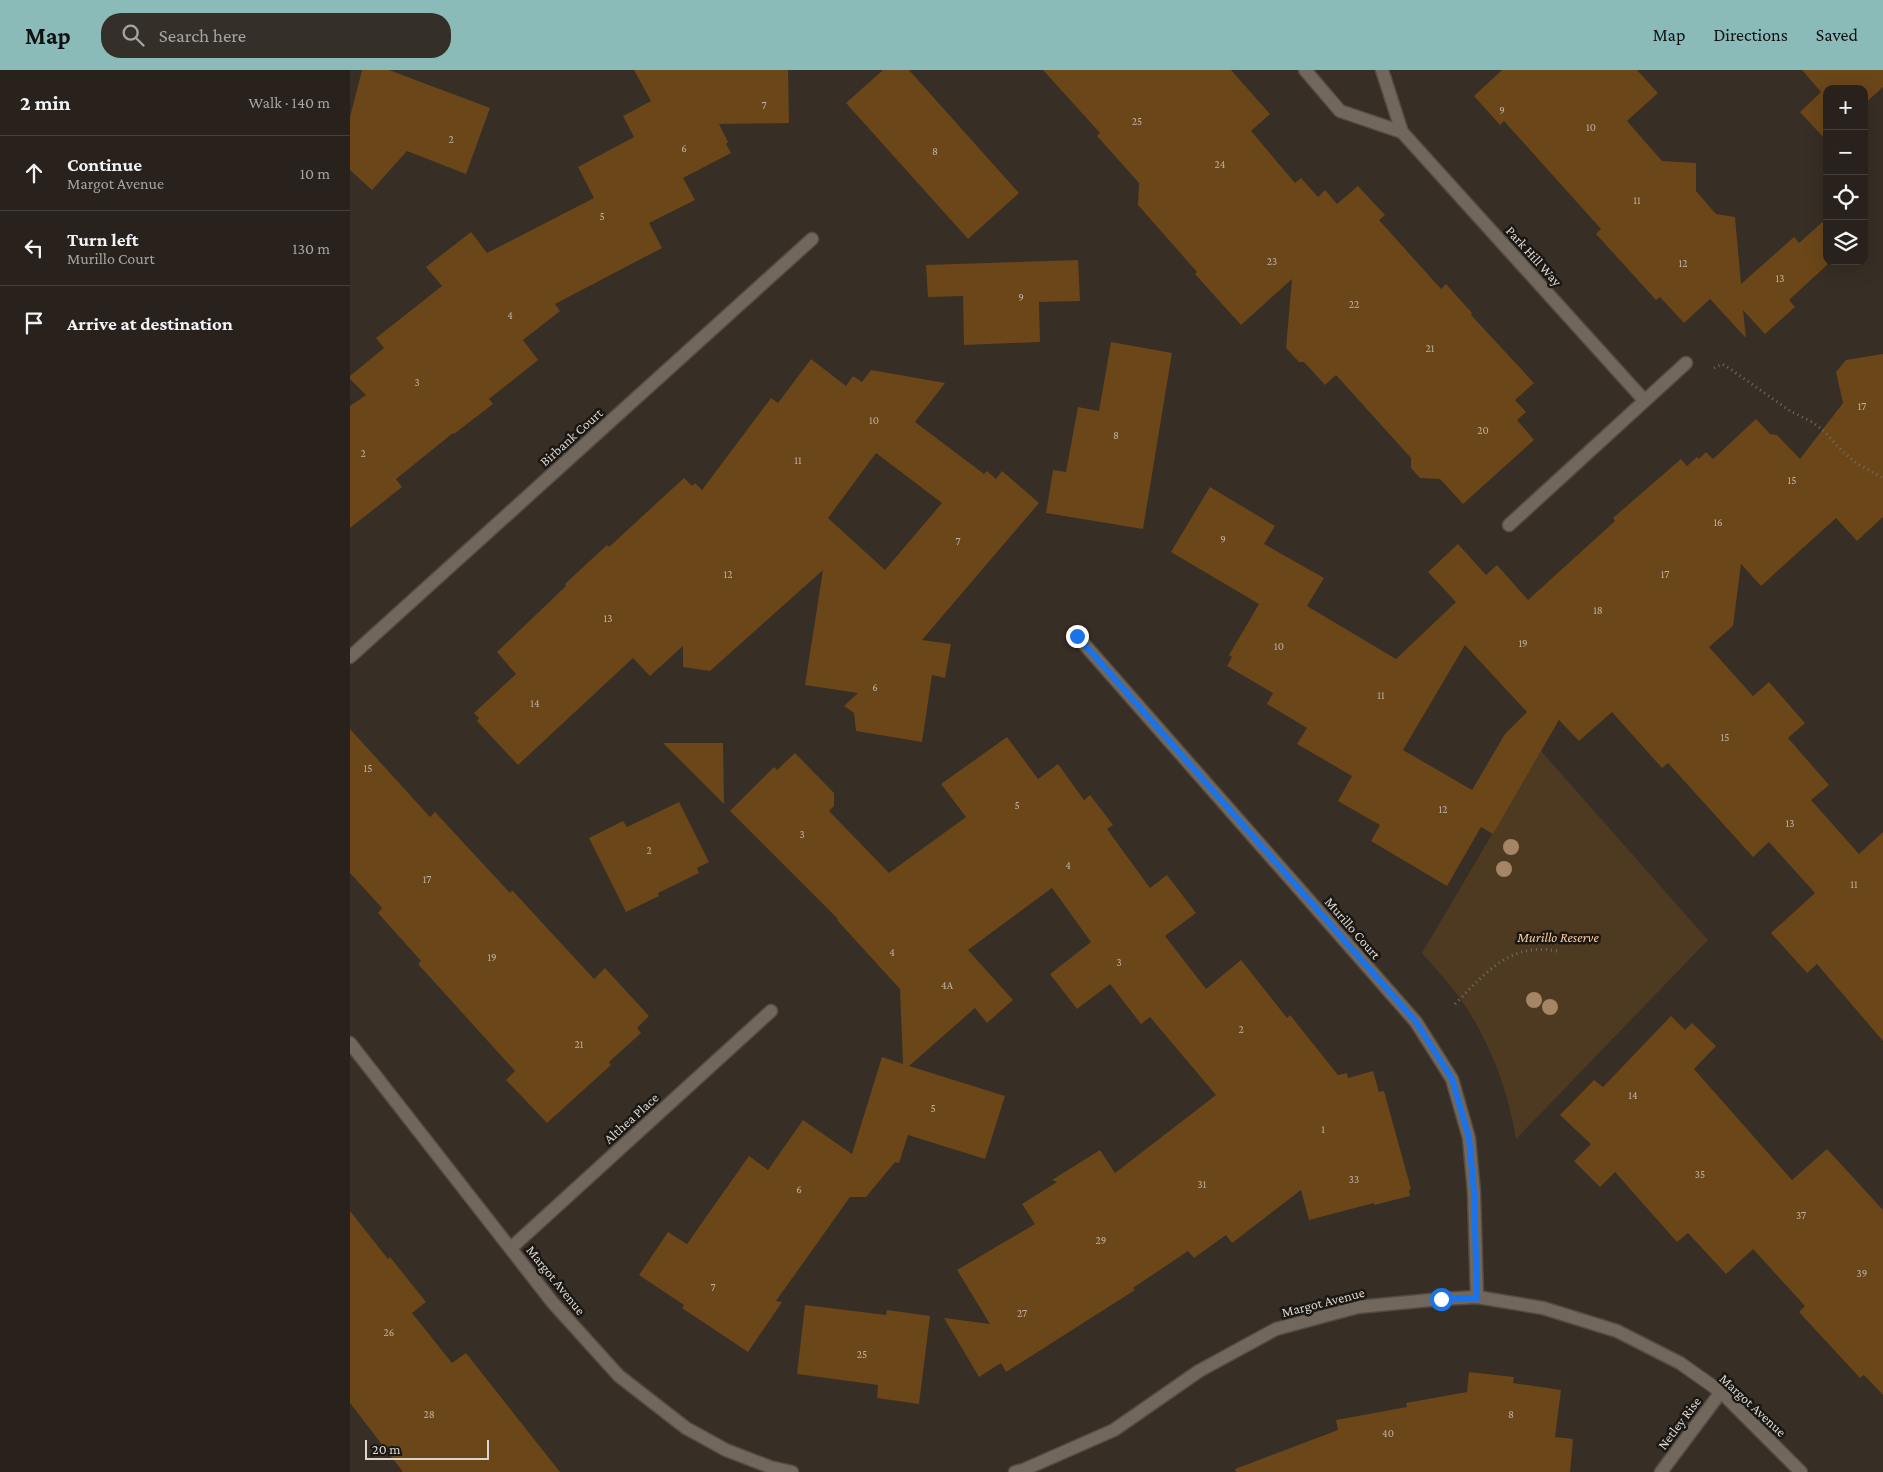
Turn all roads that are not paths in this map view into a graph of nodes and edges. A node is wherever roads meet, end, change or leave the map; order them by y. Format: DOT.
graph roads {
  1 [pos="1305,70"];
  2 [pos="1382,70"];
  3 [pos="1402,132"];
  4 [pos="812,239"];
  5 [pos="1686,363"];
  6 [pos="1644,400"];
  7 [pos="1509,525"];
  8 [pos="1077,636"];
  9 [pos="350,656"];
  10 [pos="771,1010"];
  11 [pos="350,1043"];
  12 [pos="511,1248"];
  13 [pos="1477,1298"];
  14 [pos="1721,1392"];
  15 [pos="792,1472"];
  16 [pos="1015,1472"];
  17 [pos="1661,1472"];
  18 [pos="1801,1472"];
  1 -- 3 [label="street, Park Hill Way"];
  2 -- 3 [label="street, Park Hill Way"];
  3 -- 6 [label="street, Park Hill Way"];
  4 -- 9 [label="street, Birbank Court"];
  5 -- 6 [label="street"];
  6 -- 7 [label="street"];
  8 -- 13 [label="street, Murillo Court"];
  10 -- 12 [label="street, Althea Place"];
  11 -- 12 [label="street, Margot Avenue"];
  12 -- 15 [label="street, Margot Avenue"];
  13 -- 14 [label="street, Margot Avenue"];
  13 -- 16 [label="street, Margot Avenue"];
  14 -- 17 [label="street, Netley Rise"];
  14 -- 18 [label="street, Margot Avenue"];
}
